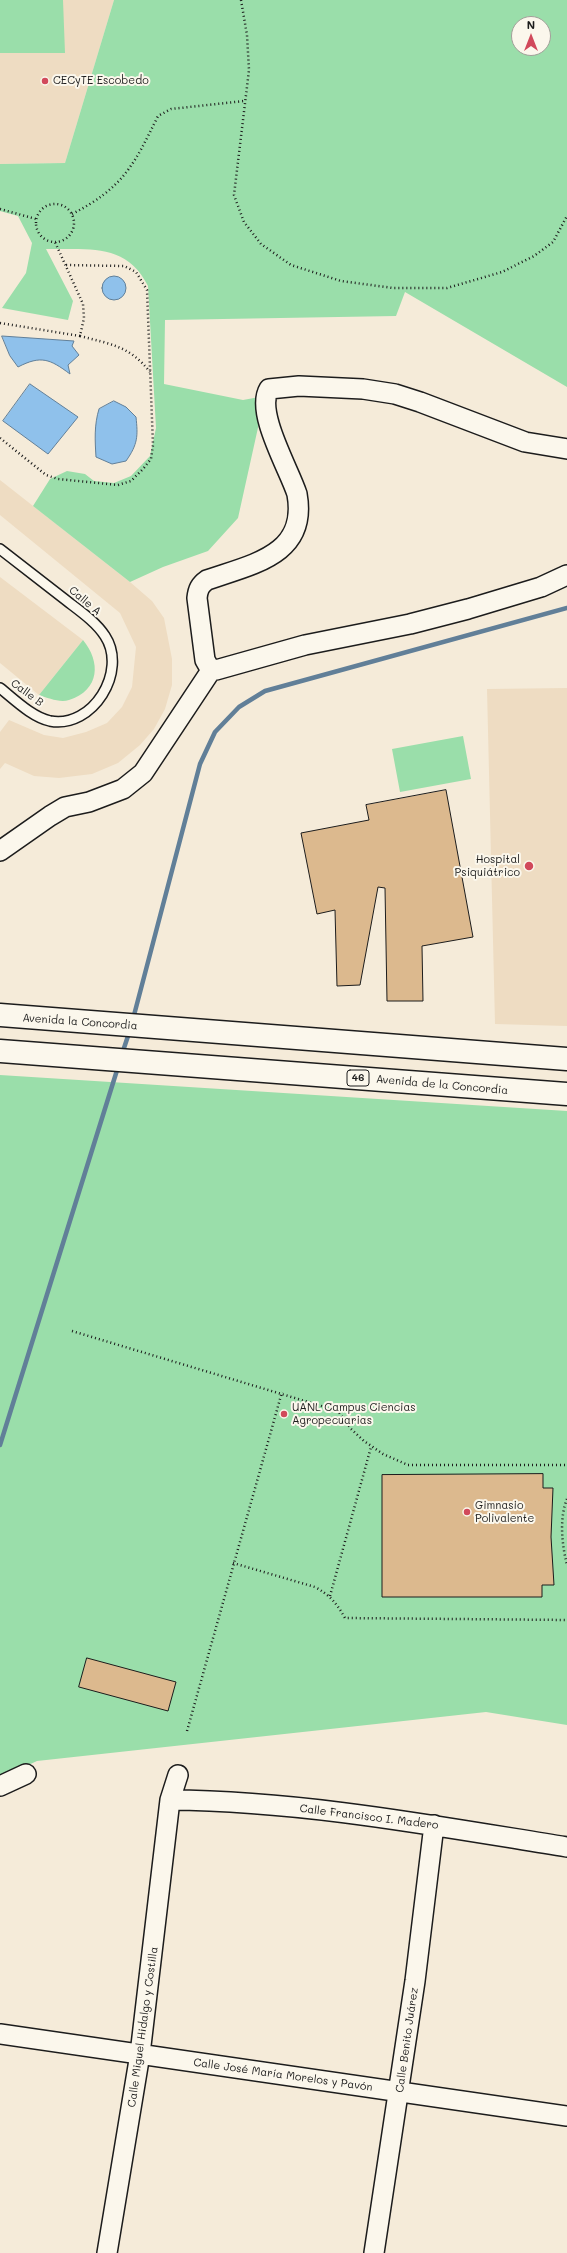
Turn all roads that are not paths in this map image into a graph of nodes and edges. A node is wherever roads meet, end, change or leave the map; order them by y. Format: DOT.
graph roads {
  1 [pos="567,449"];
  2 [pos="0,549"];
  3 [pos="567,575"];
  4 [pos="212,669"];
  5 [pos="2,693"];
  6 [pos="103,694"];
  7 [pos="0,851"];
  8 [pos="0,1015"];
  9 [pos="0,1051"];
  10 [pos="567,1059"];
  11 [pos="567,1094"];
  12 [pos="26,1774"];
  13 [pos="178,1775"];
  14 [pos="0,1786"];
  15 [pos="170,1800"];
  16 [pos="434,1825"];
  17 [pos="567,1847"];
  18 [pos="0,2034"];
  19 [pos="140,2054"];
  20 [pos="399,2092"];
  21 [pos="567,2116"];
  22 [pos="107,2253"];
  23 [pos="374,2253"];
  1 -- 4 [label="street"];
  2 -- 6 [label="lane, Calle A"];
  3 -- 4 [label="street"];
  4 -- 7 [label="street"];
  5 -- 6 [label="lane, Calle B"];
  8 -- 10 [label="main road, Avenida la Concordia"];
  9 -- 11 [label="main road, Avenida de la Concordia / 46"];
  12 -- 14 [label="street"];
  13 -- 15 [label="street, Calle Miguel Hidalgo y Costilla"];
  15 -- 16 [label="street, Calle Francisco I. Madero"];
  15 -- 19 [label="street, Calle Miguel Hidalgo y Costilla"];
  16 -- 17 [label="street, Calle Francisco I. Madero"];
  16 -- 20 [label="street, Calle Benito Juárez"];
  18 -- 19 [label="street, Calle José María Morelos y Pavón"];
  19 -- 20 [label="street, Calle José María Morelos y Pavón"];
  19 -- 22 [label="street, Calle Miguel Hidalgo y Costilla"];
  20 -- 21 [label="street, Calle José María Morelos y Pavón"];
  20 -- 23 [label="street, Calle Benito Juárez"];
}
